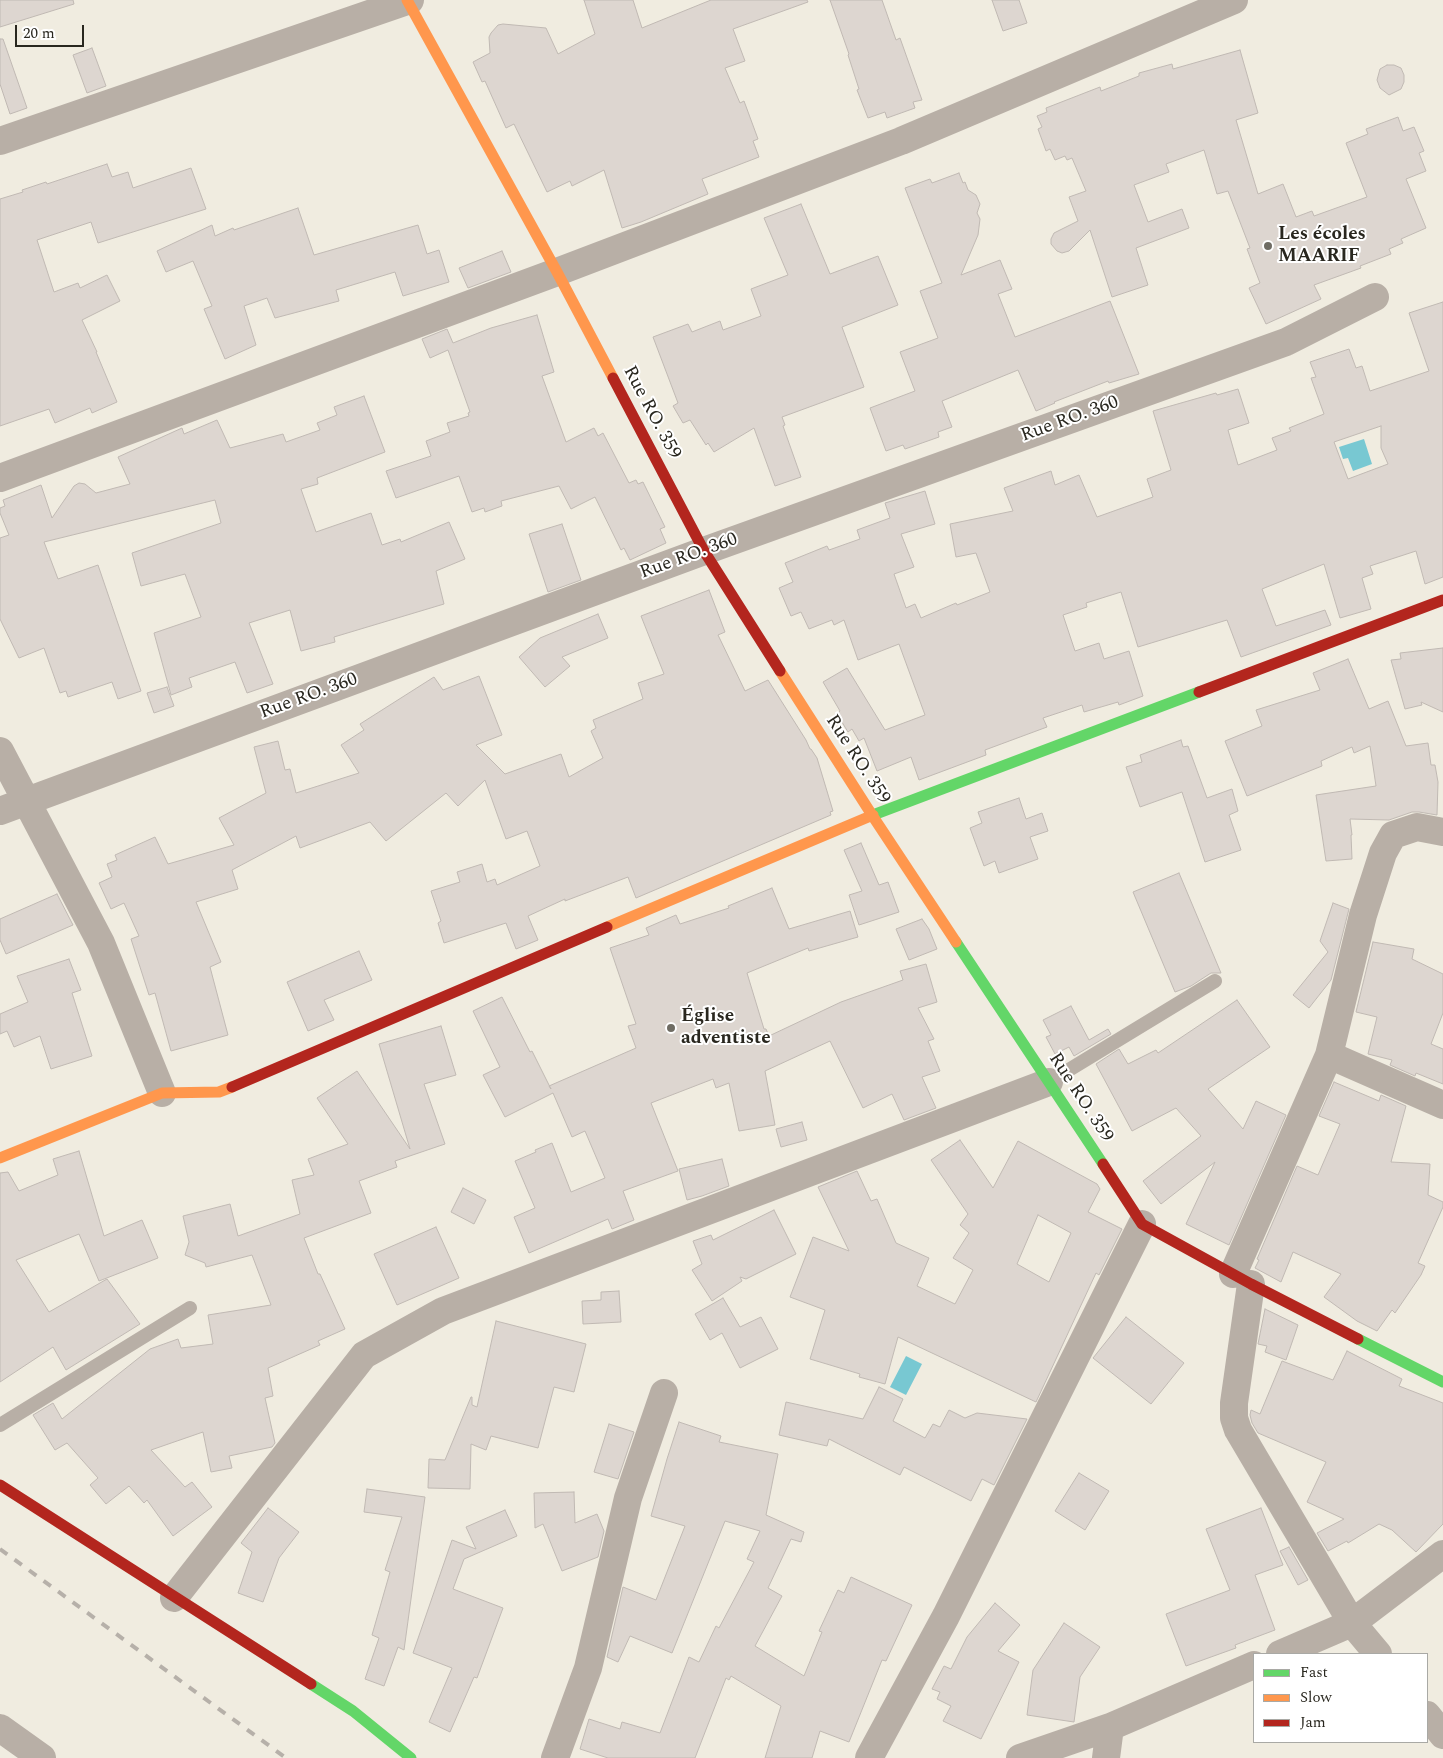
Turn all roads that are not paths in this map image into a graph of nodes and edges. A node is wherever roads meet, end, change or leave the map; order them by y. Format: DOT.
graph roads {
  1 [pos="408,0"];
  2 [pos="1234,0"];
  3 [pos="0,141"];
  4 [pos="557,272"];
  5 [pos="1375,297"];
  6 [pos="0,478"];
  7 [pos="704,551"];
  8 [pos="1443,600"];
  9 [pos="0,751"];
  10 [pos="27,802"];
  11 [pos="0,811"];
  12 [pos="872,816"];
  13 [pos="1443,832"];
  14 [pos="1215,981"];
  15 [pos="1329,1054"];
  16 [pos="1049,1082"];
  17 [pos="162,1093"];
  18 [pos="1443,1105"];
  19 [pos="0,1158"];
  20 [pos="1142,1224"];
  21 [pos="1242,1279"];
  22 [pos="190,1308"];
  23 [pos="1443,1382"];
  24 [pos="664,1393"];
  25 [pos="0,1426"];
  26 [pos="0,1485"];
  27 [pos="1443,1554"];
  28 [pos="174,1598"];
  29 [pos="1352,1623"];
  30 [pos="1282,1653"];
  31 [pos="1377,1653"];
  32 [pos="1253,1665"];
  33 [pos="1428,1716"];
  34 [pos="1110,1727"];
  35 [pos="0,1728"];
  36 [pos="1443,1735"];
  37 [pos="42,1758"];
  38 [pos="411,1758"];
  39 [pos="555,1758"];
  40 [pos="869,1758"];
  41 [pos="1020,1758"];
  42 [pos="1106,1758"];
  1 -- 3 [label="street"];
  1 -- 4 [label="street, Rue RO. 359"];
  2 -- 4 [label="street"];
  4 -- 6 [label="street"];
  4 -- 7 [label="street, Rue RO. 359"];
  5 -- 7 [label="street, Rue RO. 360"];
  7 -- 10 [label="street, Rue RO. 360"];
  7 -- 12 [label="street, Rue RO. 359"];
  8 -- 12 [label="street"];
  9 -- 10 [label="street"];
  10 -- 11 [label="street, Rue RO. 360"];
  10 -- 17 [label="street"];
  12 -- 16 [label="street, Rue RO. 359"];
  12 -- 17 [label="street"];
  13 -- 15 [label="street"];
  14 -- 16 [label="lane"];
  15 -- 18 [label="street"];
  15 -- 21 [label="street"];
  16 -- 20 [label="street, Rue RO. 359"];
  16 -- 28 [label="street"];
  17 -- 19 [label="street"];
  20 -- 21 [label="street, Rue RO. 359"];
  20 -- 40 [label="street"];
  21 -- 23 [label="street, Rue RO. 359"];
  21 -- 29 [label="street"];
  22 -- 25 [label="lane"];
  24 -- 39 [label="street"];
  26 -- 28 [label="street"];
  27 -- 29 [label="street"];
  28 -- 38 [label="street"];
  29 -- 30 [label="street"];
  29 -- 31 [label="street"];
  32 -- 34 [label="street"];
  33 -- 36 [label="street"];
  34 -- 41 [label="street"];
  34 -- 42 [label="street"];
  35 -- 37 [label="street"];
}
